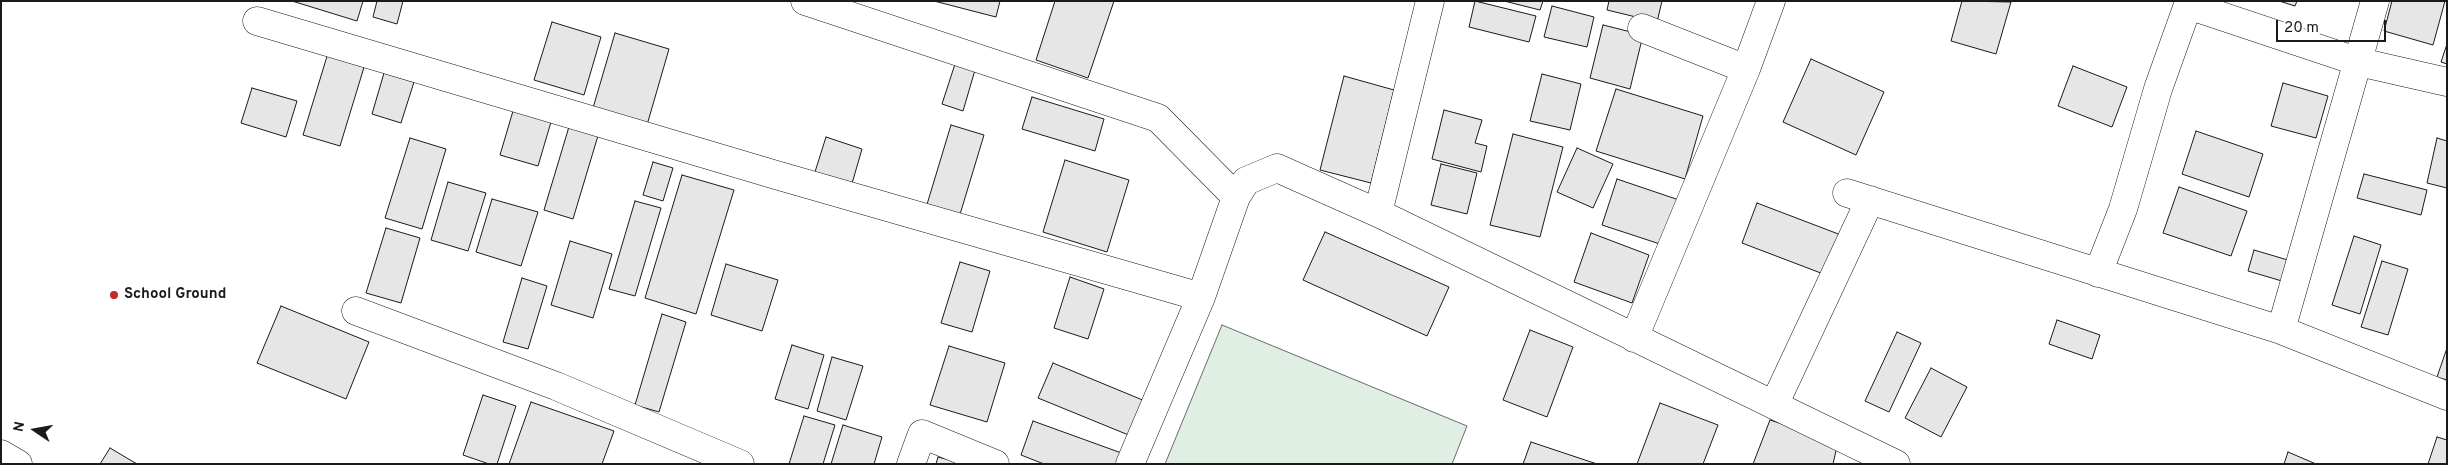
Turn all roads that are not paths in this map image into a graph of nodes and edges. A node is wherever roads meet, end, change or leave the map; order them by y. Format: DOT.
graph roads {
  1 [pos="805,1"];
  2 [pos="1430,1"];
  3 [pos="1771,1"];
  4 [pos="2375,1"];
  5 [pos="257,21"];
  6 [pos="1642,28"];
  7 [pos="2359,62"];
  8 [pos="1746,69"];
  9 [pos="2447,82"];
  10 [pos="1236,197"];
  11 [pos="1378,213"];
  12 [pos="2098,273"];
  13 [pos="1202,297"];
  14 [pos="356,311"];
  15 [pos="2281,330"];
  16 [pos="1634,338"];
  17 [pos="2447,396"];
  18 [pos="1774,406"];
  19 [pos="1,454"];
  20 [pos="1858,456"];
  21 [pos="18,464"];
  22 [pos="740,464"];
  23 [pos="911,464"];
  24 [pos="995,464"];
  25 [pos="1130,464"];
  26 [pos="1896,464"];
  1 -- 10 [label="street"];
  2 -- 11 [label="street"];
  3 -- 8 [label="street"];
  4 -- 7 [label="street"];
  5 -- 13 [label="street"];
  6 -- 8 [label="street"];
  7 -- 9 [label="street"];
  7 -- 12 [label="street"];
  7 -- 15 [label="street"];
  8 -- 16 [label="street"];
  10 -- 11 [label="street"];
  10 -- 13 [label="street"];
  11 -- 16 [label="street"];
  12 -- 15 [label="street"];
  12 -- 18 [label="street"];
  13 -- 25 [label="street"];
  14 -- 22 [label="street"];
  15 -- 17 [label="street"];
  16 -- 18 [label="street"];
  18 -- 20 [label="street"];
  19 -- 21 [label="street"];
  20 -- 26 [label="street"];
  23 -- 24 [label="street"];
}
